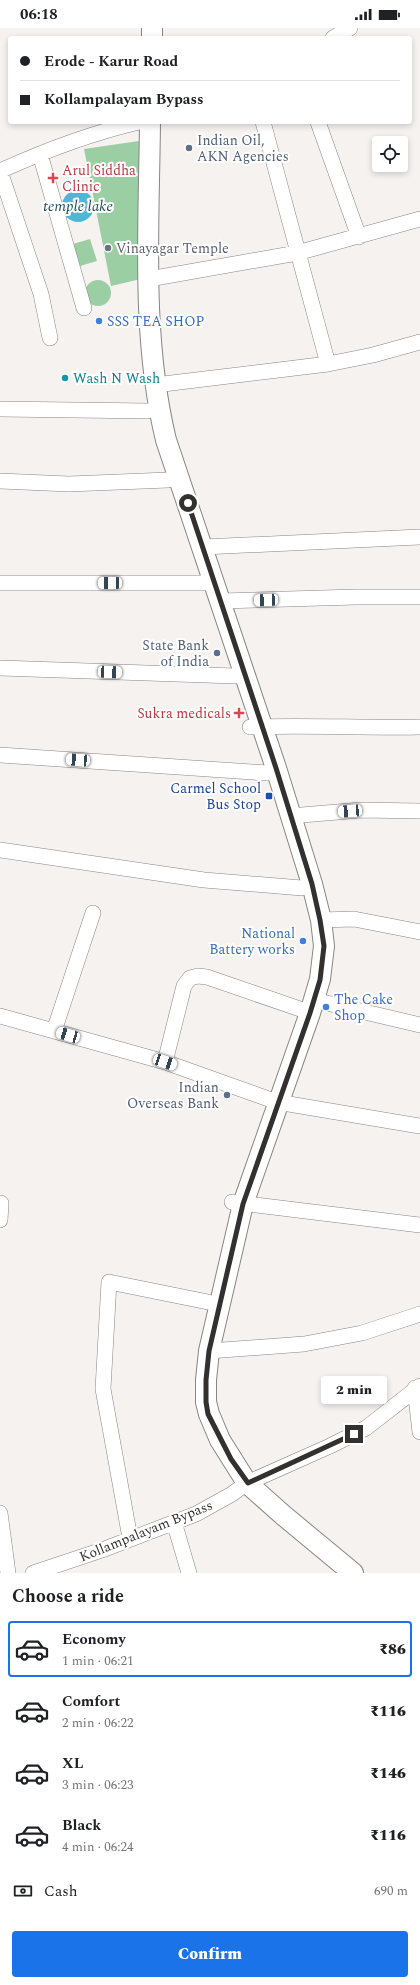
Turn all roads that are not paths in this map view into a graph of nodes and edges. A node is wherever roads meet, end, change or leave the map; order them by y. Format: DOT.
graph roads {
  1 [pos="350,28"];
  2 [pos="336,36"];
  3 [pos="131,124"];
  4 [pos="139,124"];
  5 [pos="150,124"];
  6 [pos="264,124"];
  7 [pos="319,124"];
  8 [pos="40,154"];
  9 [pos="0,171"];
  10 [pos="420,219"];
  11 [pos="359,237"];
  12 [pos="297,252"];
  13 [pos="149,279"];
  14 [pos="84,308"];
  15 [pos="50,338"];
  16 [pos="420,342"];
  17 [pos="328,364"];
  18 [pos="154,385"];
  19 [pos="0,409"];
  20 [pos="148,411"];
  21 [pos="168,480"];
  22 [pos="0,481"];
  23 [pos="420,537"];
  24 [pos="203,547"];
  25 [pos="0,583"];
  26 [pos="204,584"];
  27 [pos="420,597"];
  28 [pos="221,601"];
  29 [pos="0,668"];
  30 [pos="235,676"];
  31 [pos="256,727"];
  32 [pos="420,727"];
  33 [pos="0,755"];
  34 [pos="267,773"];
  35 [pos="420,811"];
  36 [pos="290,816"];
  37 [pos="0,850"];
  38 [pos="302,888"];
  39 [pos="93,913"];
  40 [pos="320,920"];
  41 [pos="420,932"];
  42 [pos="307,1004"];
  43 [pos="0,1016"];
  44 [pos="420,1024"];
  45 [pos="54,1031"];
  46 [pos="165,1062"];
  47 [pos="272,1100"];
  48 [pos="420,1126"];
  49 [pos="1,1203"];
  50 [pos="238,1203"];
  51 [pos="0,1220"];
  52 [pos="420,1225"];
  53 [pos="208,1302"];
  54 [pos="420,1314"];
  55 [pos="209,1351"];
  56 [pos="418,1387"];
  57 [pos="420,1432"];
  58 [pos="243,1486"];
  59 [pos="0,1512"];
  60 [pos="174,1522"];
  61 [pos="130,1538"];
  62 [pos="58,1569"];
  63 [pos="8,1573"];
  64 [pos="34,1573"];
  65 [pos="189,1573"];
  66 [pos="335,1573"];
  67 [pos="353,1573"];
  1 -- 2 [label="street"];
  3 -- 8 [label="street"];
  4 -- 20 [label="main road"];
  5 -- 13 [label="main road"];
  6 -- 12 [label="street"];
  7 -- 11 [label="street"];
  8 -- 9 [label="street"];
  8 -- 14 [label="street"];
  9 -- 15 [label="street"];
  10 -- 11 [label="street"];
  11 -- 12 [label="street"];
  12 -- 13 [label="street"];
  12 -- 17 [label="street"];
  13 -- 18 [label="main road"];
  16 -- 17 [label="street"];
  17 -- 18 [label="street"];
  18 -- 24 [label="main road"];
  19 -- 20 [label="street"];
  20 -- 21 [label="main road"];
  21 -- 22 [label="street"];
  21 -- 26 [label="main road"];
  23 -- 24 [label="street"];
  24 -- 28 [label="main road"];
  25 -- 26 [label="street"];
  26 -- 30 [label="main road"];
  27 -- 28 [label="street"];
  28 -- 31 [label="main road"];
  29 -- 30 [label="street"];
  30 -- 31 [label="main road"];
  31 -- 32 [label="street"];
  31 -- 34 [label="main road"];
  31 -- 36 [label="main road"];
  33 -- 34 [label="street"];
  34 -- 38 [label="main road"];
  35 -- 36 [label="street"];
  36 -- 40 [label="main road"];
  37 -- 38 [label="street"];
  38 -- 42 [label="main road"];
  39 -- 45 [label="street"];
  40 -- 41 [label="street"];
  40 -- 42 [label="main road"];
  42 -- 44 [label="street"];
  42 -- 46 [label="street"];
  42 -- 47 [label="main road"];
  43 -- 45 [label="street"];
  45 -- 46 [label="street"];
  46 -- 47 [label="street"];
  47 -- 48 [label="street"];
  47 -- 50 [label="main road"];
  49 -- 51 [label="street"];
  50 -- 52 [label="street"];
  50 -- 53 [label="main road"];
  50 -- 55 [label="main road"];
  53 -- 58 [label="main road"];
  53 -- 61 [label="street"];
  54 -- 55 [label="street"];
  55 -- 58 [label="main road"];
  56 -- 57 [label="street"];
  56 -- 58 [label="street, Kollampalayam Bypass"];
  58 -- 60 [label="street, Kollampalayam Bypass"];
  58 -- 66 [label="main road"];
  58 -- 67 [label="main road"];
  59 -- 63 [label="street"];
  60 -- 61 [label="street, Kollampalayam Bypass"];
  60 -- 65 [label="street"];
  61 -- 62 [label="street, Kollampalayam Bypass"];
  62 -- 64 [label="street, Kollampalayam Bypass"];
}
